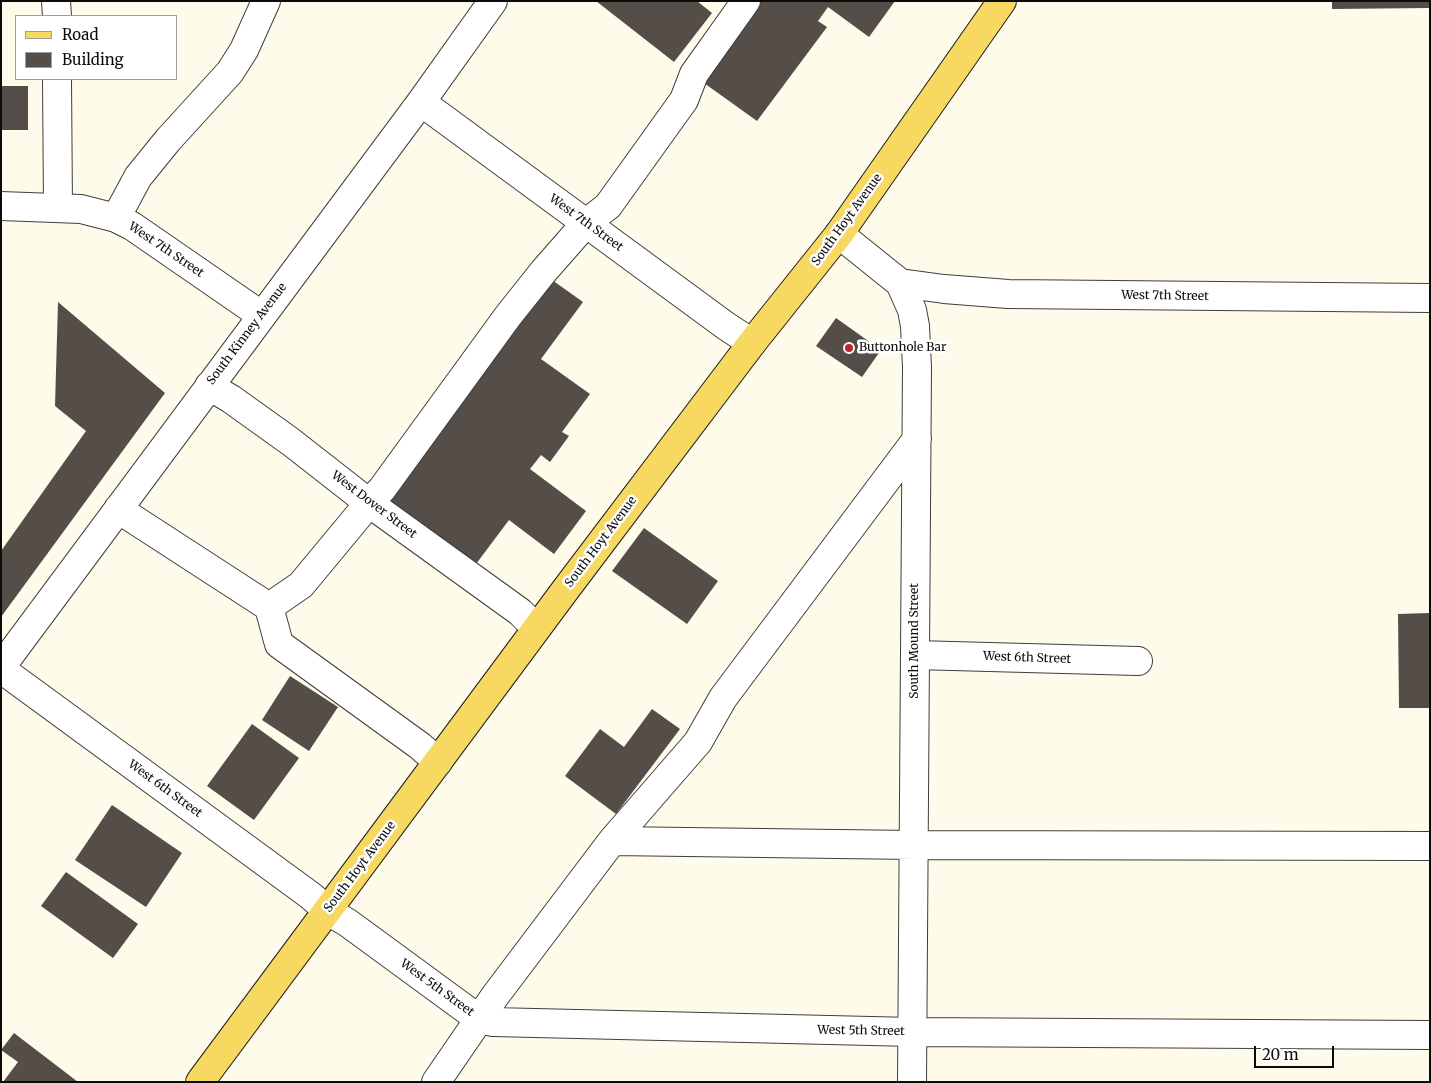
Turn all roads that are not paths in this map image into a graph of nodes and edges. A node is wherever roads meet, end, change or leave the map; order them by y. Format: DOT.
graph roads {
  1 [pos="56,1"];
  2 [pos="266,1"];
  3 [pos="492,1"];
  4 [pos="746,1"];
  5 [pos="1002,1"];
  6 [pos="56,15"];
  7 [pos="57,80"];
  8 [pos="421,102"];
  9 [pos="1,206"];
  10 [pos="58,208"];
  11 [pos="116,218"];
  12 [pos="586,223"];
  13 [pos="839,234"];
  14 [pos="900,282"];
  15 [pos="1430,298"];
  16 [pos="261,315"];
  17 [pos="752,343"];
  18 [pos="209,386"];
  19 [pos="917,439"];
  20 [pos="369,502"];
  21 [pos="118,509"];
  22 [pos="269,607"];
  23 [pos="536,628"];
  24 [pos="916,655"];
  25 [pos="1138,661"];
  26 [pos="1,668"];
  27 [pos="438,762"];
  28 [pos="612,840"];
  29 [pos="913,844"];
  30 [pos="1430,846"];
  31 [pos="328,911"];
  32 [pos="479,1019"];
  33 [pos="913,1032"];
  34 [pos="1430,1035"];
  35 [pos="200,1082"];
  36 [pos="436,1082"];
  37 [pos="912,1082"];
  1 -- 6 [label="street"];
  2 -- 11 [label="street"];
  3 -- 8 [label="street, South Kinney Avenue"];
  4 -- 12 [label="street"];
  5 -- 13 [label="main road, South Hoyt Avenue"];
  7 -- 10 [label="street"];
  8 -- 12 [label="street, West 7th Street"];
  8 -- 16 [label="street, South Kinney Avenue"];
  9 -- 10 [label="street, West 7th Street"];
  10 -- 11 [label="street, West 7th Street"];
  11 -- 16 [label="street, West 7th Street"];
  12 -- 17 [label="street, West 7th Street"];
  12 -- 20 [label="street"];
  13 -- 14 [label="street, South Mound Street"];
  13 -- 17 [label="main road, South Hoyt Avenue"];
  14 -- 15 [label="street, West 7th Street"];
  14 -- 19 [label="street, South Mound Street"];
  16 -- 18 [label="street, South Kinney Avenue"];
  17 -- 23 [label="main road, South Hoyt Avenue"];
  18 -- 20 [label="street, West Dover Street"];
  18 -- 21 [label="street, South Kinney Avenue"];
  19 -- 24 [label="street, South Mound Street"];
  19 -- 28 [label="street"];
  20 -- 22 [label="street"];
  20 -- 23 [label="street, West Dover Street"];
  21 -- 22 [label="street"];
  21 -- 26 [label="street, South Kinney Avenue"];
  22 -- 27 [label="street"];
  23 -- 27 [label="main road, South Hoyt Avenue"];
  24 -- 25 [label="street, West 6th Street"];
  24 -- 29 [label="street, South Mound Street"];
  26 -- 31 [label="street, West 6th Street"];
  27 -- 31 [label="main road, South Hoyt Avenue"];
  28 -- 29 [label="street"];
  28 -- 32 [label="street"];
  29 -- 30 [label="street"];
  29 -- 33 [label="street, South Mound Street"];
  31 -- 32 [label="street, West 5th Street"];
  31 -- 35 [label="main road, South Hoyt Avenue"];
  32 -- 33 [label="street, West 5th Street"];
  32 -- 36 [label="street"];
  33 -- 34 [label="street, West 5th Street"];
  33 -- 37 [label="street, South Mound Street"];
}
